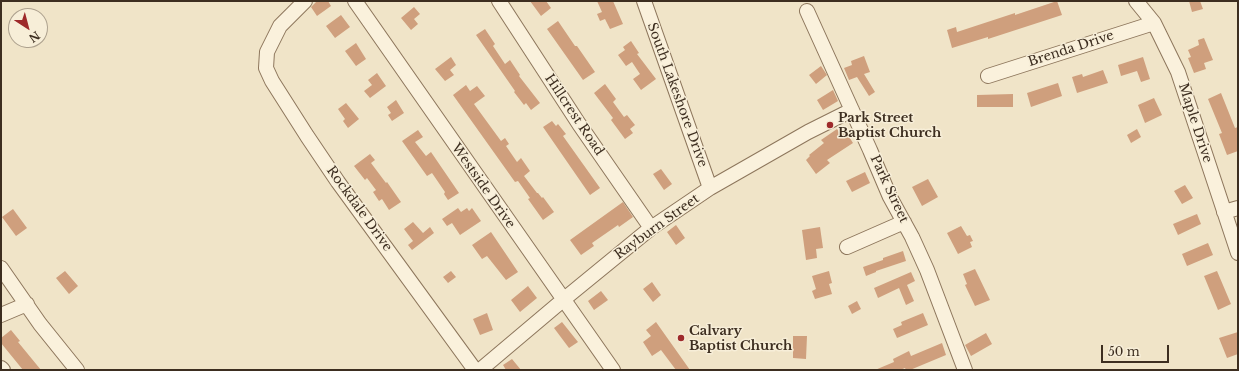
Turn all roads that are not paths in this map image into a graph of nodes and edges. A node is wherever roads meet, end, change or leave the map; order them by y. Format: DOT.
graph roads {
  1 [pos="305,1"];
  2 [pos="355,1"];
  3 [pos="499,1"];
  4 [pos="644,1"];
  5 [pos="1136,1"];
  6 [pos="807,11"];
  7 [pos="1154,23"];
  8 [pos="988,76"];
  9 [pos="852,110"];
  10 [pos="710,188"];
  11 [pos="1238,208"];
  12 [pos="1224,212"];
  13 [pos="904,222"];
  14 [pos="651,228"];
  15 [pos="847,247"];
  16 [pos="1238,253"];
  17 [pos="1,268"];
  18 [pos="563,300"];
  19 [pos="27,304"];
  20 [pos="1,315"];
  21 [pos="76,370"];
  22 [pos="475,370"];
  23 [pos="480,370"];
  24 [pos="613,370"];
  25 [pos="965,370"];
  1 -- 22 [label="street, Rockdale Drive"];
  2 -- 18 [label="street, Westside Drive"];
  3 -- 14 [label="street, Hillcrest Road"];
  4 -- 10 [label="street, South Lakeshore Drive"];
  5 -- 7 [label="street, Maple Drive"];
  6 -- 9 [label="street, Park Street"];
  7 -- 8 [label="street, Brenda Drive"];
  7 -- 12 [label="street, Maple Drive"];
  9 -- 10 [label="street, Rayburn Street"];
  9 -- 13 [label="street, Park Street"];
  10 -- 14 [label="street, Rayburn Street"];
  11 -- 12 [label="street"];
  12 -- 16 [label="street, Maple Drive"];
  13 -- 15 [label="street"];
  13 -- 25 [label="street, Park Street"];
  14 -- 18 [label="street, Rayburn Street"];
  17 -- 19 [label="street"];
  18 -- 23 [label="street, Rayburn Street"];
  18 -- 24 [label="street, Westside Drive"];
  19 -- 20 [label="street"];
  19 -- 21 [label="street"];
}
